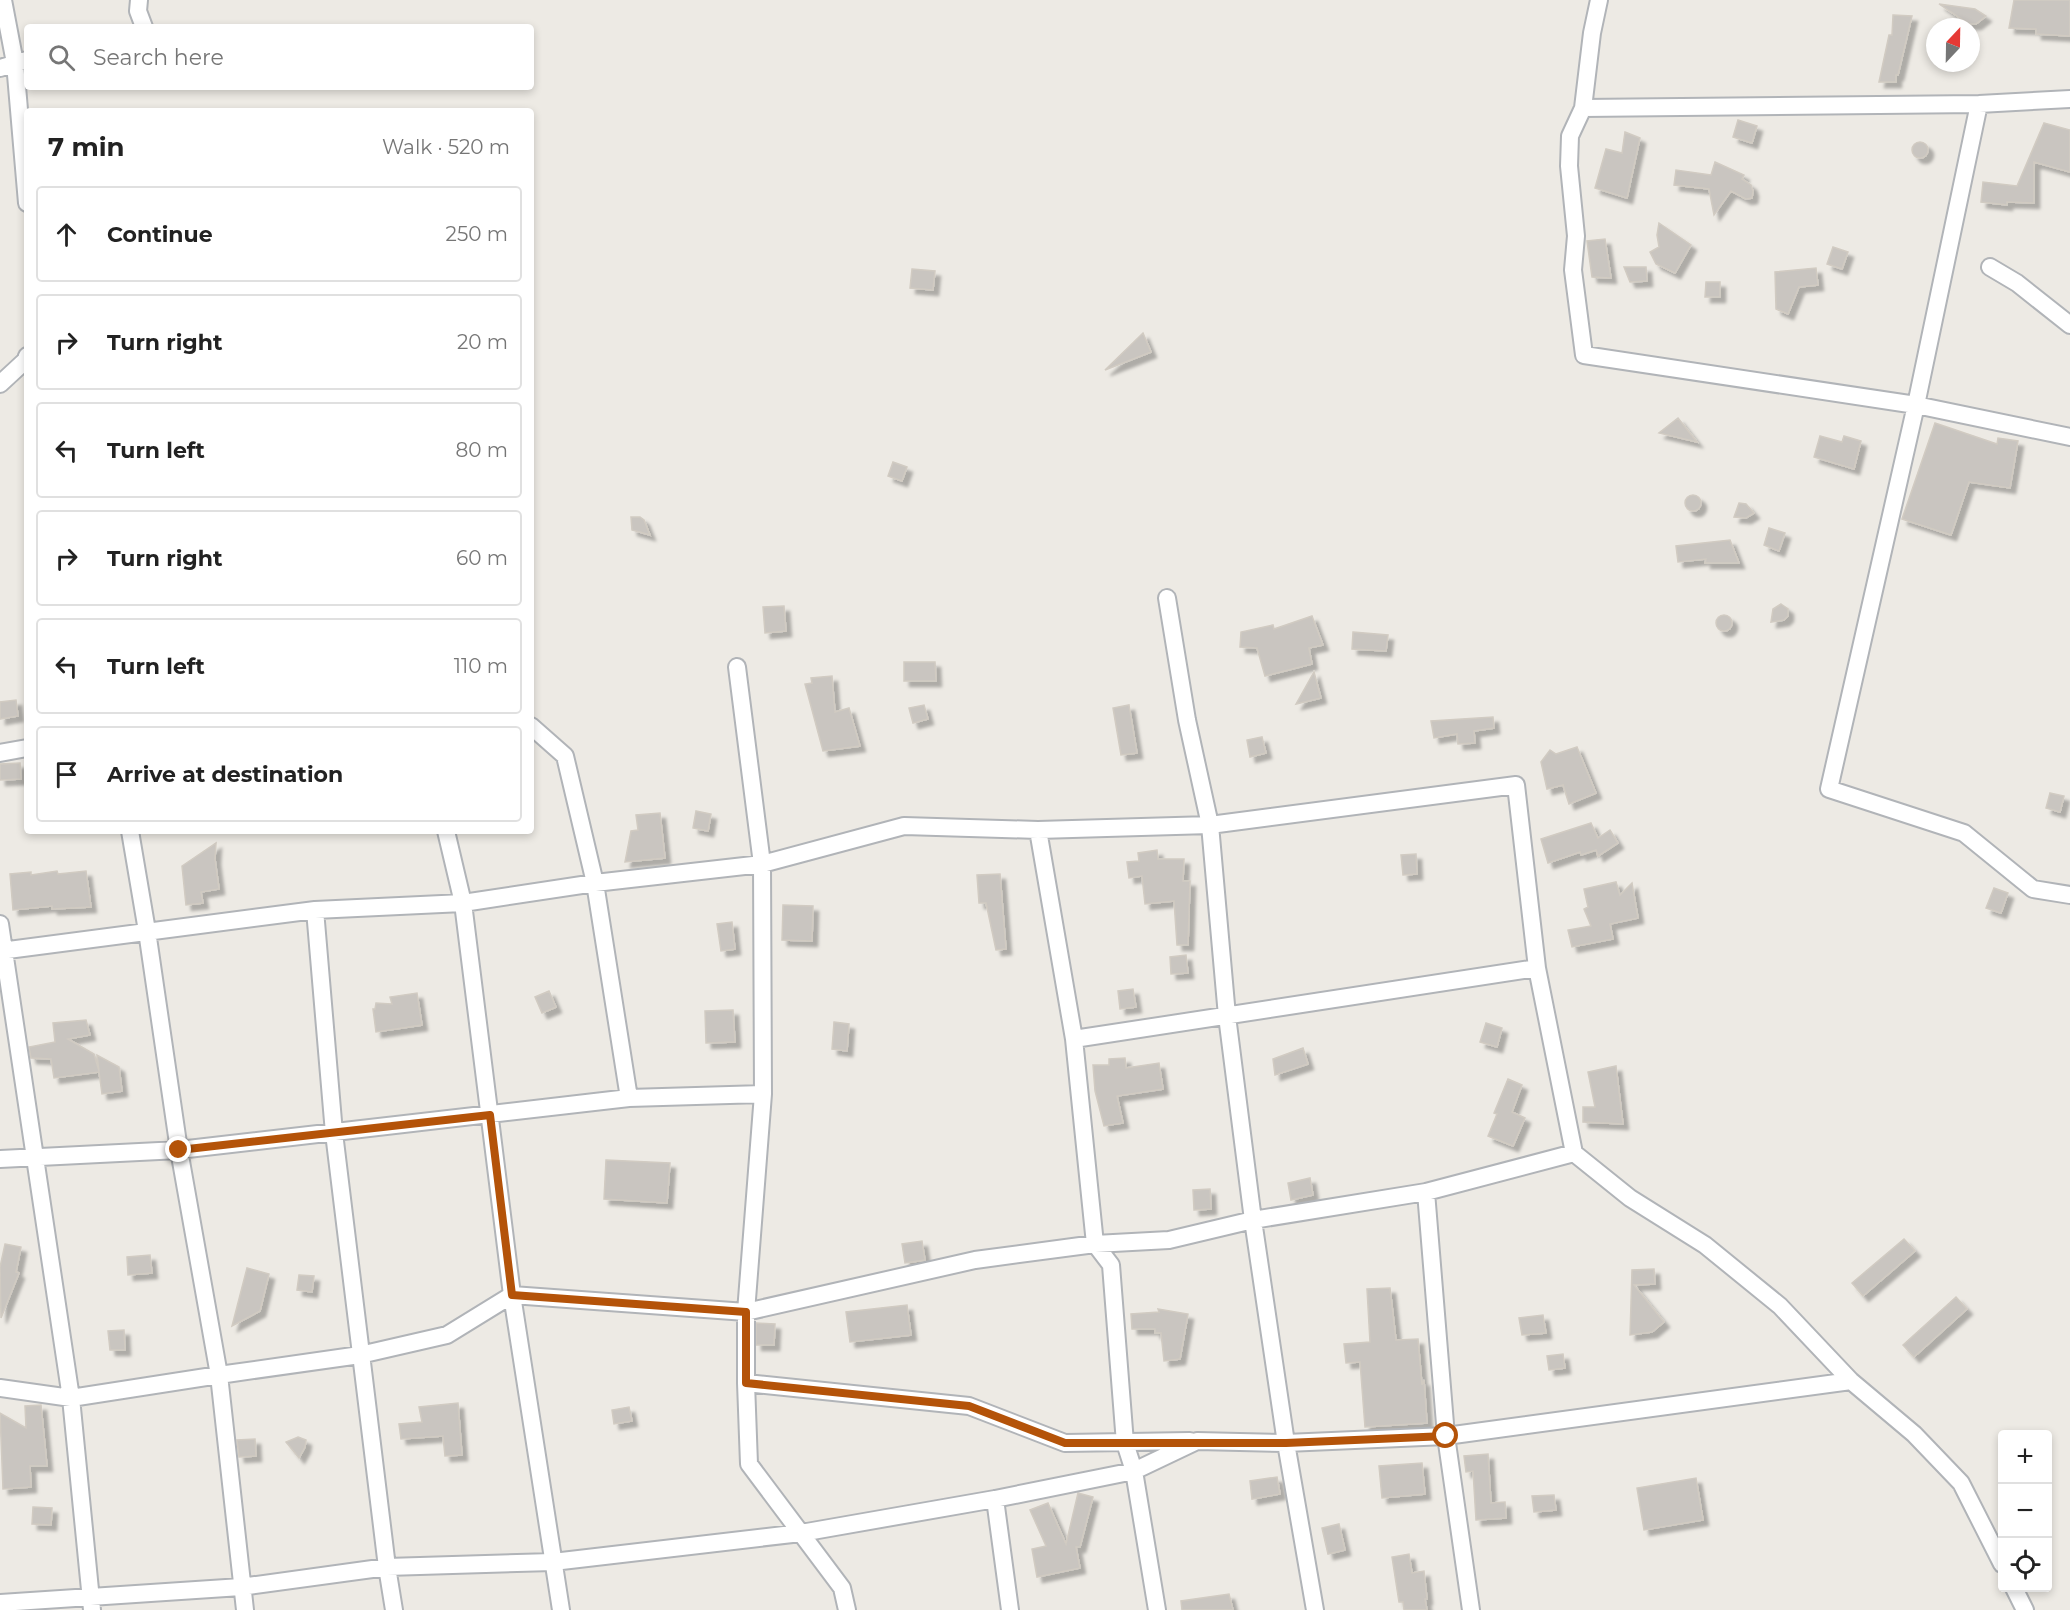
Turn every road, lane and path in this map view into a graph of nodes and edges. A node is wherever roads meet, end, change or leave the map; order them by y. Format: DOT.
graph roads {
  1 [pos="3,0"];
  2 [pos="139,0"];
  3 [pos="1599,0"];
  4 [pos="143,24"];
  5 [pos="14,64"];
  6 [pos="2070,99"];
  7 [pos="1980,104"];
  8 [pos="1583,108"];
  9 [pos="24,170"];
  10 [pos="1990,267"];
  11 [pos="2070,325"];
  12 [pos="24,362"];
  13 [pos="0,384"];
  14 [pos="1916,405"];
  15 [pos="2070,436"];
  16 [pos="1167,598"];
  17 [pos="737,667"];
  18 [pos="534,729"];
  19 [pos="24,749"];
  20 [pos="0,753"];
  21 [pos="1210,825"];
  22 [pos="1038,830"];
  23 [pos="131,834"];
  24 [pos="447,834"];
  25 [pos="762,864"];
  26 [pos="595,883"];
  27 [pos="2070,895"];
  28 [pos="464,903"];
  29 [pos="315,910"];
  30 [pos="0,924"];
  31 [pos="147,931"];
  32 [pos="2,950"];
  33 [pos="1537,968"];
  34 [pos="1227,1016"];
  35 [pos="1074,1040"];
  36 [pos="763,1094"];
  37 [pos="628,1098"];
  38 [pos="490,1115"];
  39 [pos="334,1132"];
  40 [pos="179,1150"];
  41 [pos="1574,1153"];
  42 [pos="36,1158"];
  43 [pos="0,1159"];
  44 [pos="1426,1192"];
  45 [pos="1253,1220"];
  46 [pos="1095,1244"];
  47 [pos="512,1295"];
  48 [pos="746,1312"];
  49 [pos="360,1355"];
  50 [pos="219,1375"];
  51 [pos="1851,1381"];
  52 [pos="746,1383"];
  53 [pos="0,1388"];
  54 [pos="71,1398"];
  55 [pos="1446,1436"];
  56 [pos="1197,1441"];
  57 [pos="1125,1443"];
  58 [pos="1286,1443"];
  59 [pos="1134,1472"];
  60 [pos="995,1499"];
  61 [pos="801,1533"];
  62 [pos="1998,1556"];
  63 [pos="553,1562"];
  64 [pos="387,1567"];
  65 [pos="241,1587"];
  66 [pos="2016,1592"];
  67 [pos="0,1603"];
  68 [pos="91,1604"];
  69 [pos="245,1610"];
  70 [pos="394,1610"];
  71 [pos="561,1610"];
  72 [pos="847,1610"];
  73 [pos="1010,1610"];
  74 [pos="1157,1610"];
  75 [pos="1315,1610"];
  76 [pos="1471,1610"];
  77 [pos="2025,1610"];
  1 -- 5 [label="street"];
  2 -- 4 [label="street"];
  3 -- 8 [label="street"];
  5 -- 9 [label="street"];
  6 -- 7 [label="street"];
  7 -- 8 [label="street"];
  7 -- 14 [label="street"];
  8 -- 14 [label="street"];
  10 -- 11 [label="street"];
  12 -- 13 [label="street"];
  14 -- 15 [label="street"];
  14 -- 27 [label="street"];
  16 -- 21 [label="street"];
  17 -- 25 [label="street"];
  18 -- 26 [label="street"];
  19 -- 20 [label="street"];
  21 -- 22 [label="street"];
  21 -- 33 [label="street"];
  21 -- 34 [label="street"];
  22 -- 25 [label="street"];
  22 -- 35 [label="street"];
  23 -- 31 [label="street"];
  24 -- 28 [label="street"];
  25 -- 26 [label="street"];
  25 -- 36 [label="street"];
  26 -- 28 [label="street"];
  26 -- 37 [label="street"];
  28 -- 29 [label="street"];
  28 -- 38 [label="street"];
  29 -- 31 [label="street"];
  29 -- 39 [label="street"];
  30 -- 32 [label="street"];
  31 -- 32 [label="street"];
  31 -- 40 [label="street"];
  32 -- 42 [label="street"];
  33 -- 34 [label="street"];
  33 -- 41 [label="street"];
  34 -- 35 [label="street"];
  34 -- 45 [label="street"];
  35 -- 46 [label="street"];
  36 -- 37 [label="street"];
  36 -- 48 [label="street"];
  37 -- 38 [label="street"];
  38 -- 39 [label="street"];
  38 -- 47 [label="street"];
  39 -- 40 [label="street"];
  39 -- 49 [label="street"];
  40 -- 42 [label="street"];
  40 -- 50 [label="street"];
  41 -- 44 [label="street"];
  41 -- 51 [label="street"];
  42 -- 43 [label="street"];
  42 -- 54 [label="street"];
  44 -- 45 [label="street"];
  44 -- 55 [label="street"];
  45 -- 46 [label="street"];
  45 -- 58 [label="street"];
  46 -- 48 [label="street"];
  46 -- 57 [label="street"];
  47 -- 48 [label="street"];
  47 -- 49 [label="street"];
  47 -- 63 [label="street"];
  48 -- 52 [label="street"];
  49 -- 50 [label="street"];
  49 -- 64 [label="street"];
  50 -- 54 [label="street"];
  50 -- 65 [label="street"];
  51 -- 55 [label="street"];
  51 -- 62 [label="street"];
  52 -- 57 [label="street"];
  52 -- 61 [label="street"];
  53 -- 54 [label="street"];
  54 -- 68 [label="street"];
  55 -- 58 [label="street"];
  55 -- 76 [label="street"];
  56 -- 57 [label="street"];
  56 -- 58 [label="street"];
  56 -- 59 [label="street"];
  57 -- 59 [label="street"];
  58 -- 75 [label="street"];
  59 -- 60 [label="street"];
  59 -- 74 [label="street"];
  60 -- 61 [label="street"];
  60 -- 73 [label="street"];
  61 -- 63 [label="street"];
  61 -- 72 [label="street"];
  63 -- 64 [label="street"];
  63 -- 71 [label="street"];
  64 -- 65 [label="street"];
  64 -- 70 [label="street"];
  65 -- 68 [label="street"];
  65 -- 69 [label="street"];
  66 -- 77 [label="street"];
  67 -- 68 [label="street"];
}
